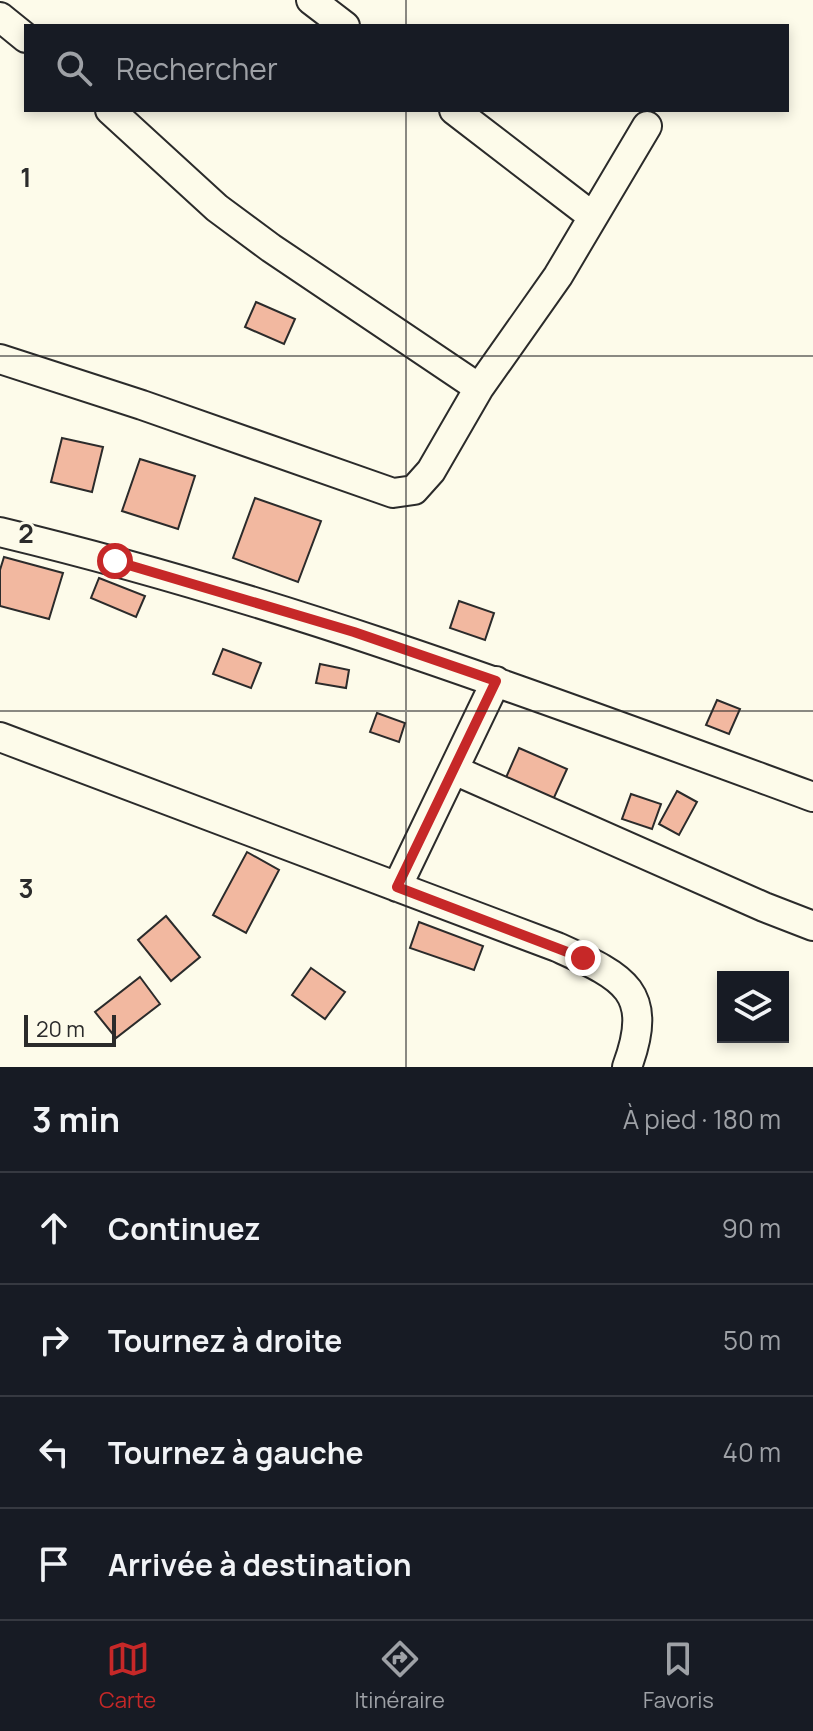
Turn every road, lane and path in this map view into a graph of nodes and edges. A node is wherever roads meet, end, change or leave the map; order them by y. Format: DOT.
graph roads {
  1 [pos="311,0"];
  2 [pos="0,17"];
  3 [pos="342,24"];
  4 [pos="24,36"];
  5 [pos="112,112"];
  6 [pos="457,112"];
  7 [pos="647,126"];
  8 [pos="592,216"];
  9 [pos="0,359"];
  10 [pos="479,388"];
  11 [pos="0,532"];
  12 [pos="496,681"];
  13 [pos="0,737"];
  14 [pos="454,770"];
  15 [pos="813,797"];
  16 [pos="397,887"];
  17 [pos="813,926"];
  18 [pos="627,1067"];
  1 -- 3 [label="street"];
  2 -- 4 [label="street"];
  5 -- 10 [label="street"];
  6 -- 8 [label="street"];
  7 -- 8 [label="street"];
  8 -- 10 [label="street"];
  9 -- 10 [label="street"];
  11 -- 12 [label="street"];
  12 -- 14 [label="street"];
  12 -- 15 [label="street"];
  13 -- 16 [label="street"];
  14 -- 16 [label="street"];
  14 -- 17 [label="street"];
  16 -- 18 [label="street"];
}
